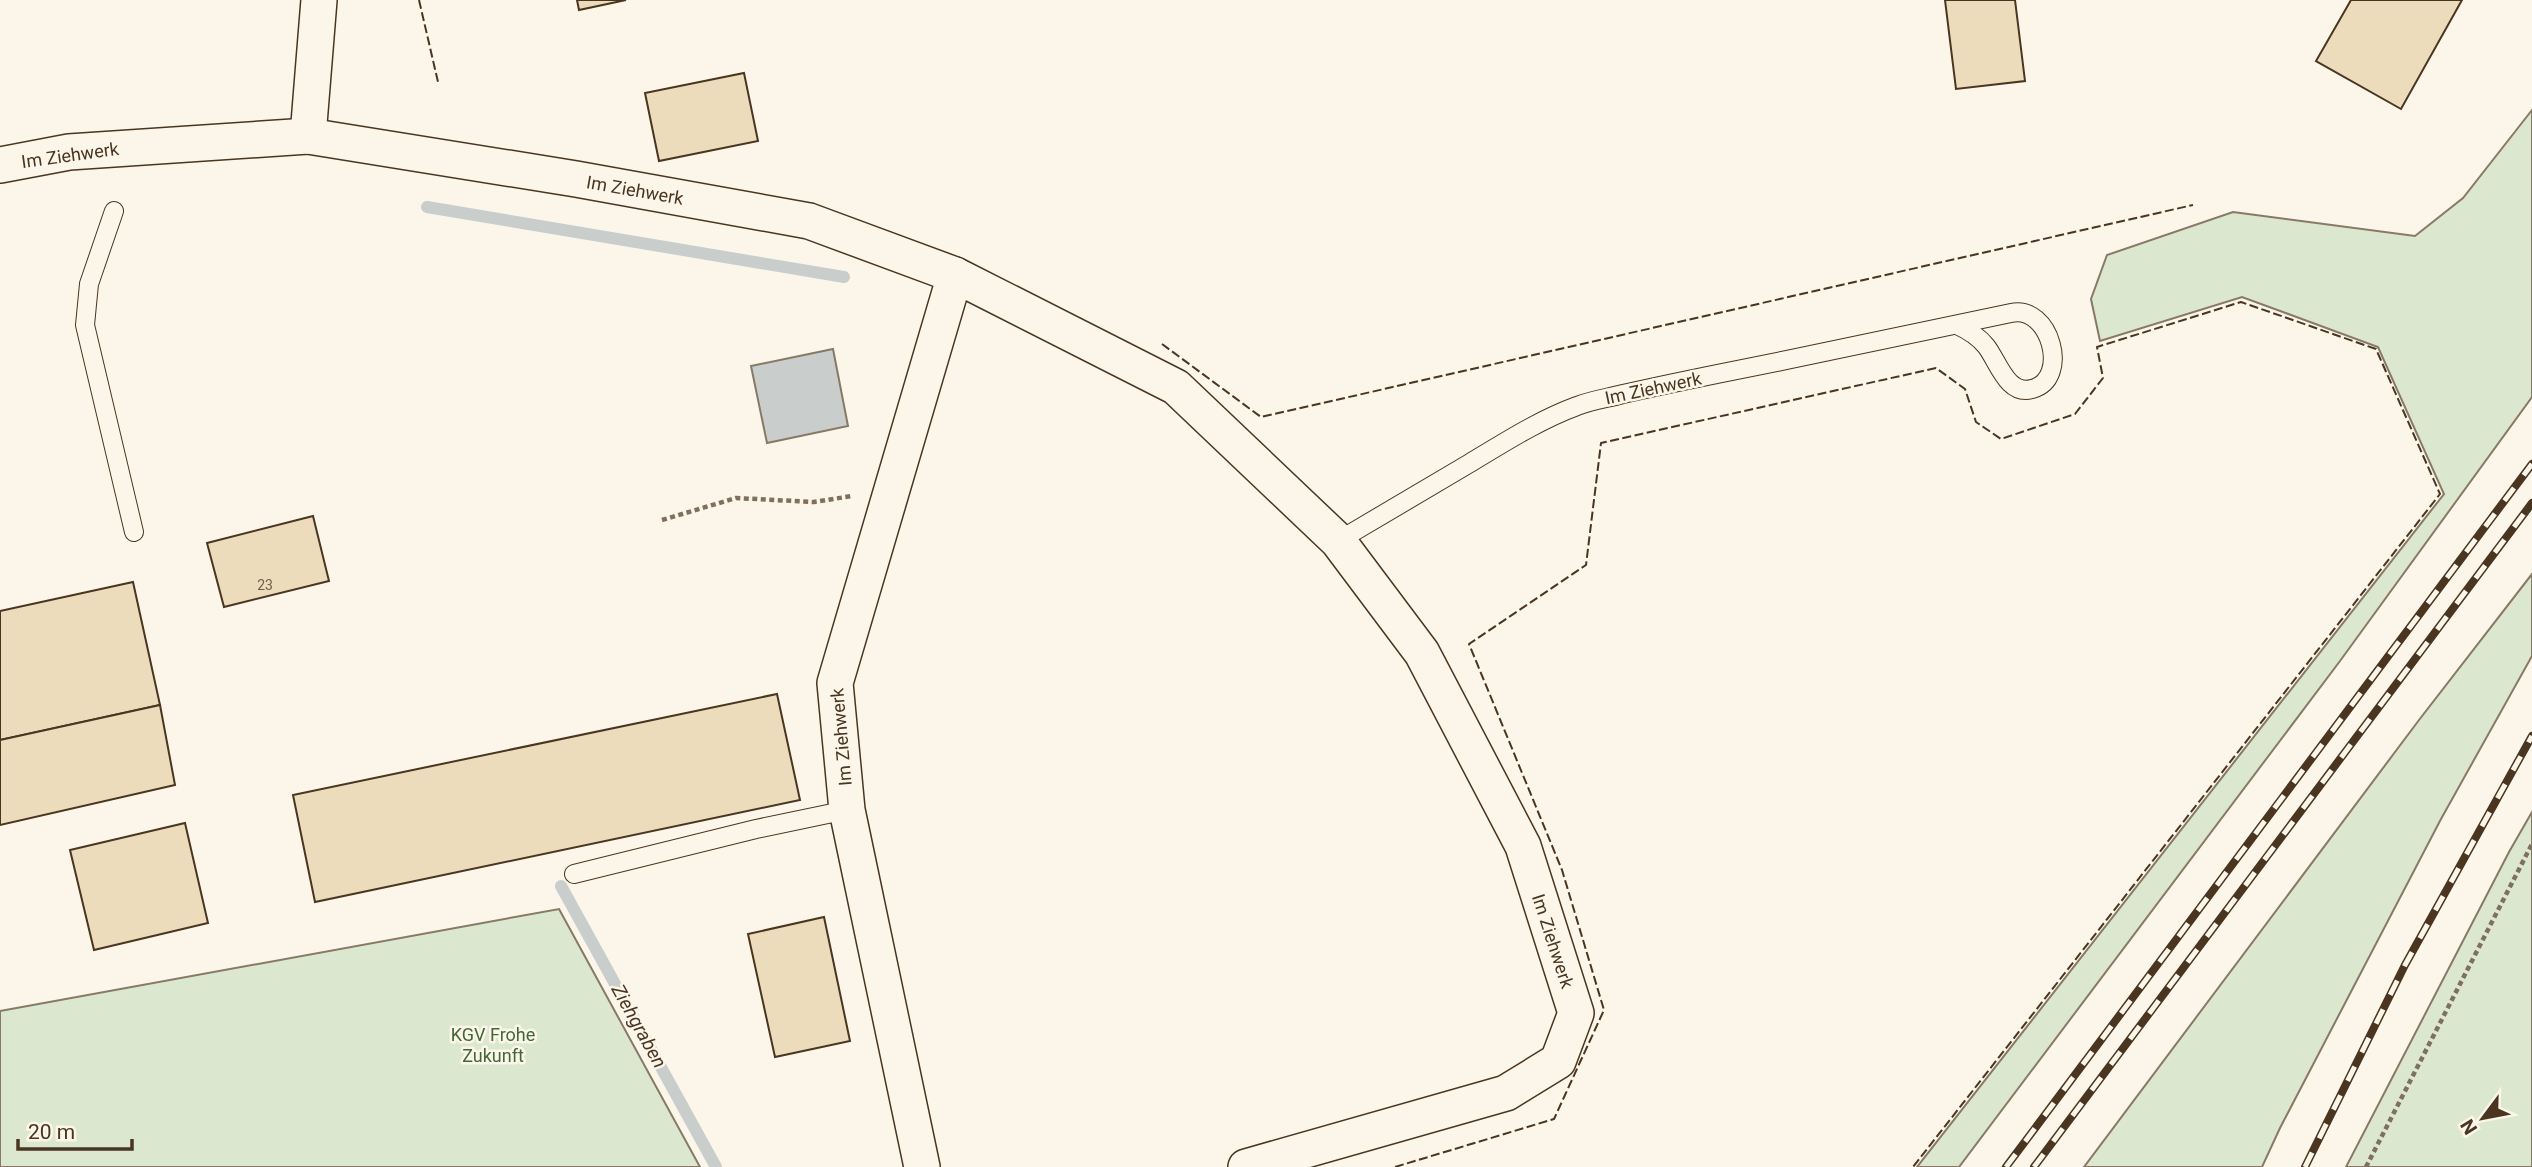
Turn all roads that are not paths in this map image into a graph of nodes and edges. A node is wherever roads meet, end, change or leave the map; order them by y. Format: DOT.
graph roads {
  1 [pos="318,0"];
  2 [pos="308,136"];
  3 [pos="0,165"];
  4 [pos="114,211"];
  5 [pos="955,275"];
  6 [pos="1957,324"];
  7 [pos="134,532"];
  8 [pos="1338,541"];
  9 [pos="847,810"];
  10 [pos="574,874"];
  11 [pos="922,1167"];
  12 [pos="1246,1167"];
  1 -- 2 [label="street"];
  2 -- 3 [label="street, Im Ziehwerk"];
  2 -- 5 [label="street, Im Ziehwerk"];
  4 -- 7 [label="lane"];
  5 -- 8 [label="street, Im Ziehwerk"];
  5 -- 9 [label="street, Im Ziehwerk"];
  6 -- 6 [label="lane, Im Ziehwerk"];
  6 -- 8 [label="lane, Im Ziehwerk"];
  8 -- 12 [label="street, Im Ziehwerk"];
  9 -- 10 [label="lane"];
  9 -- 11 [label="street, Im Ziehwerk"];
}
